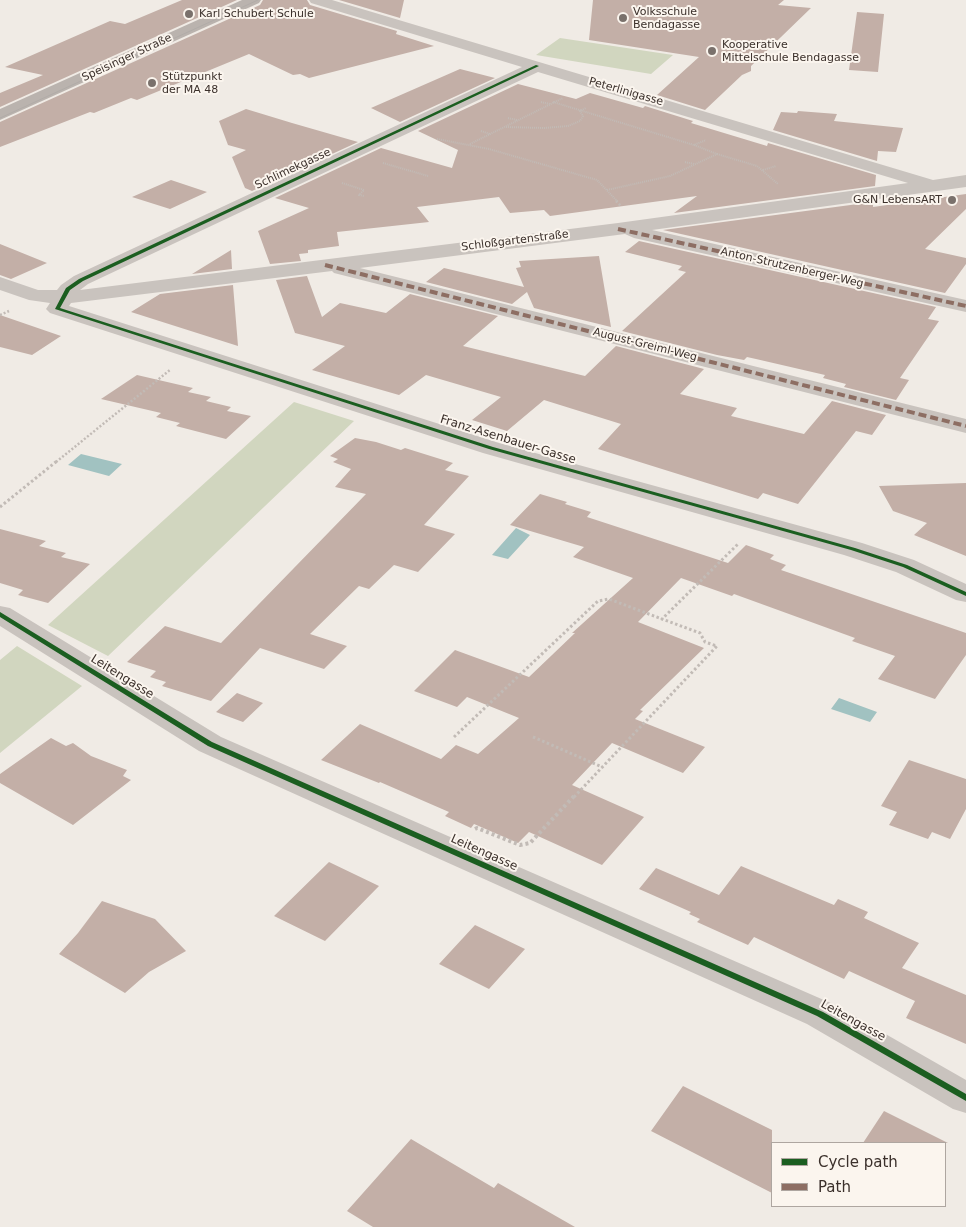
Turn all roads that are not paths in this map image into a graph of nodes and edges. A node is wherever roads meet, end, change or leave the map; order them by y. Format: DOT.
graph roads {
  1 [pos="254,0"];
  2 [pos="316,0"];
  3 [pos="537,66"];
  4 [pos="0,115"];
  5 [pos="966,181"];
  6 [pos="935,185"];
  7 [pos="618,229"];
  8 [pos="325,265"];
  9 [pos="0,283"];
  10 [pos="64,297"];
  11 [pos="966,306"];
  12 [pos="966,426"];
  13 [pos="966,594"];
  14 [pos="0,614"];
  15 [pos="966,1098"];
  1 -- 4 [label="main road, Speisinger Straße"];
  2 -- 3 [label="street, Peterlinigasse"];
  3 -- 6 [label="street, Peterlinigasse"];
  3 -- 10 [label="street, Schlimekgasse"];
  5 -- 6 [label="street, Schloßgartenstraße"];
  6 -- 7 [label="street, Schloßgartenstraße"];
  7 -- 8 [label="street, Schloßgartenstraße"];
  7 -- 11 [label="street, Anton-Strutzenberger-Weg"];
  8 -- 10 [label="street, Schloßgartenstraße"];
  8 -- 12 [label="street, August-Greiml-Weg"];
  9 -- 10 [label="street"];
  10 -- 13 [label="street, Franz-Asenbauer-Gasse"];
  14 -- 15 [label="street, Leitengasse"];
}
